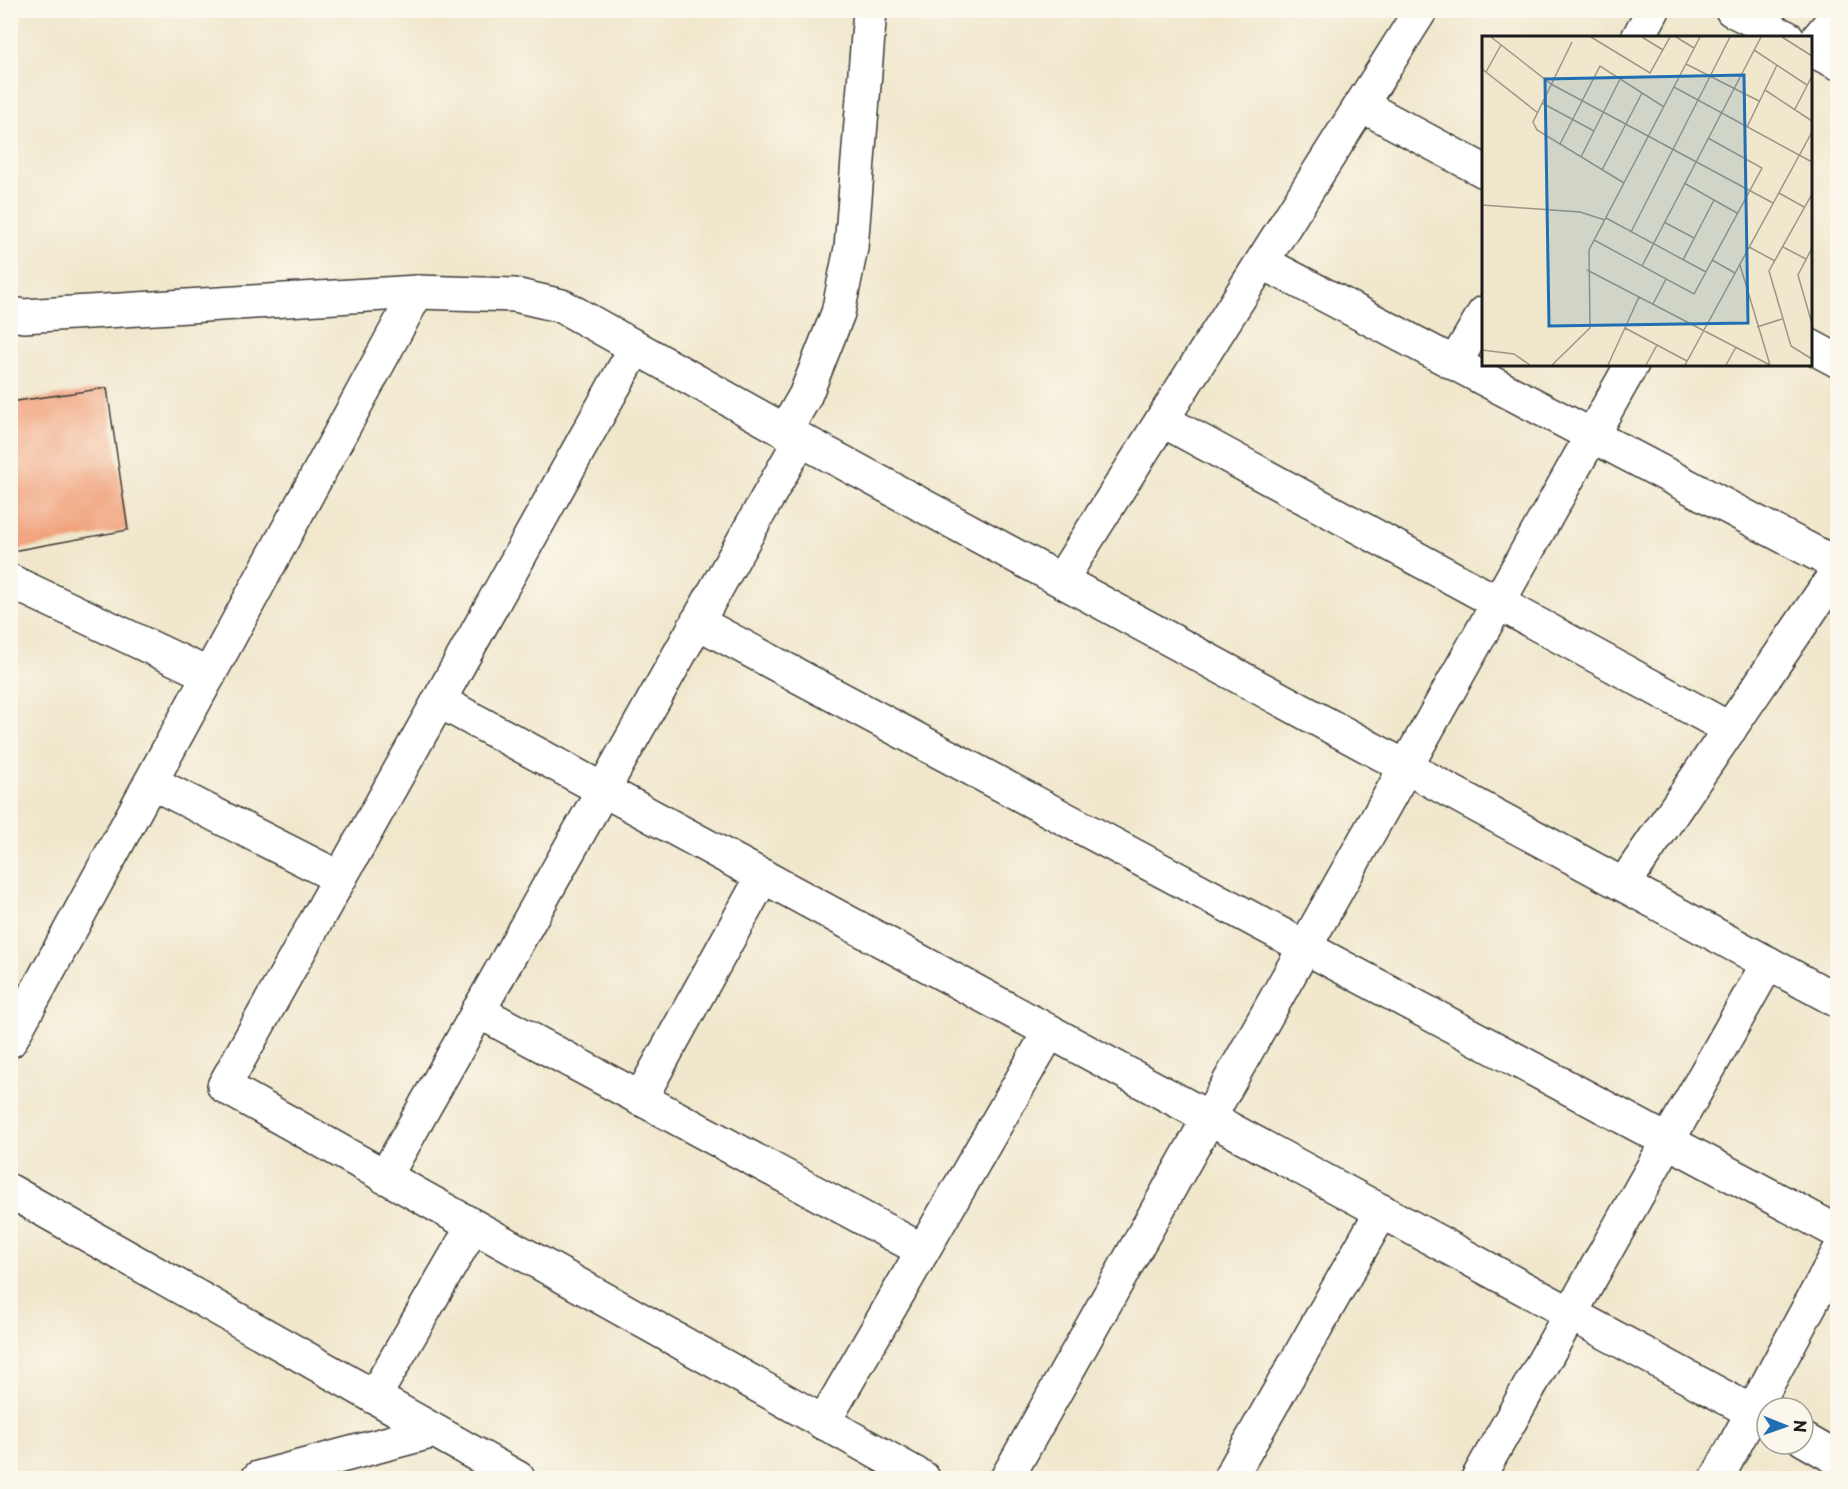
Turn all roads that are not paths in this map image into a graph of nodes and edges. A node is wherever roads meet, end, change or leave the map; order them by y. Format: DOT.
graph roads {
  1 [pos="870,10"];
  2 [pos="1421,10"];
  3 [pos="1653,10"];
  4 [pos="1732,10"];
  5 [pos="1838,14"];
  6 [pos="1639,36"];
  7 [pos="1784,36"];
  8 [pos="1812,46"];
  9 [pos="1812,49"];
  10 [pos="1838,63"];
  11 [pos="1361,105"];
  12 [pos="1482,170"];
  13 [pos="1262,262"];
  14 [pos="417,292"];
  15 [pos="10,313"];
  16 [pos="1482,316"];
  17 [pos="1812,347"];
  18 [pos="636,348"];
  19 [pos="1838,361"];
  20 [pos="1455,363"];
  21 [pos="1631,366"];
  22 [pos="1162,420"];
  23 [pos="793,435"];
  24 [pos="1592,436"];
  25 [pos="1838,565"];
  26 [pos="1838,570"];
  27 [pos="1061,580"];
  28 [pos="10,581"];
  29 [pos="1498,603"];
  30 [pos="697,622"];
  31 [pos="209,675"];
  32 [pos="439,701"];
  33 [pos="1730,729"];
  34 [pos="1407,766"];
  35 [pos="151,782"];
  36 [pos="604,790"];
  37 [pos="763,876"];
  38 [pos="340,879"];
  39 [pos="1624,884"];
  40 [pos="1305,947"];
  41 [pos="1768,963"];
  42 [pos="1838,1000"];
  43 [pos="478,1011"];
  44 [pos="1050,1031"];
  45 [pos="10,1041"];
  46 [pos="640,1099"];
  47 [pos="1210,1118"];
  48 [pos="1668,1142"];
  49 [pos="385,1177"];
  50 [pos="10,1191"];
  51 [pos="1382,1211"];
  52 [pos="473,1226"];
  53 [pos="1838,1232"];
  54 [pos="922,1250"];
  55 [pos="1838,1253"];
  56 [pos="1571,1313"];
  57 [pos="1770,1396"];
  58 [pos="374,1397"];
  59 [pos="1755,1413"];
  60 [pos="824,1423"];
  61 [pos="1755,1423"];
  62 [pos="434,1431"];
  63 [pos="1815,1447"];
  64 [pos="1838,1459"];
  65 [pos="258,1479"];
  66 [pos="518,1479"];
  67 [pos="923,1479"];
  68 [pos="1007,1479"];
  69 [pos="1230,1479"];
  70 [pos="1478,1479"];
  71 [pos="1717,1479"];
  1 -- 23 [label="street"];
  2 -- 11 [label="street"];
  3 -- 6 [label="street"];
  4 -- 7 [label="street"];
  5 -- 8 [label="street"];
  9 -- 10 [label="street"];
  11 -- 12 [label="street"];
  11 -- 13 [label="street"];
  13 -- 20 [label="street"];
  13 -- 22 [label="street"];
  14 -- 15 [label="street"];
  14 -- 18 [label="street"];
  14 -- 31 [label="street"];
  16 -- 20 [label="street"];
  17 -- 19 [label="street"];
  18 -- 23 [label="street"];
  18 -- 32 [label="street"];
  20 -- 24 [label="street"];
  21 -- 24 [label="street"];
  22 -- 27 [label="street"];
  22 -- 29 [label="street"];
  23 -- 27 [label="street"];
  23 -- 30 [label="street"];
  24 -- 25 [label="street"];
  24 -- 29 [label="street"];
  26 -- 33 [label="street"];
  27 -- 34 [label="street"];
  28 -- 31 [label="street"];
  29 -- 33 [label="street"];
  29 -- 34 [label="street"];
  30 -- 36 [label="street"];
  30 -- 40 [label="street"];
  31 -- 35 [label="street"];
  32 -- 36 [label="street"];
  32 -- 38 [label="street"];
  33 -- 39 [label="street"];
  34 -- 39 [label="street"];
  34 -- 40 [label="street"];
  35 -- 38 [label="street"];
  35 -- 45 [label="street"];
  36 -- 37 [label="street"];
  36 -- 43 [label="street"];
  37 -- 44 [label="street"];
  37 -- 46 [label="street"];
  38 -- 49 [label="street"];
  39 -- 41 [label="street"];
  40 -- 47 [label="street"];
  40 -- 48 [label="street"];
  41 -- 42 [label="street"];
  41 -- 48 [label="street"];
  43 -- 46 [label="street"];
  43 -- 49 [label="street"];
  44 -- 47 [label="street"];
  44 -- 54 [label="street"];
  46 -- 54 [label="street"];
  47 -- 51 [label="street"];
  47 -- 68 [label="street"];
  48 -- 53 [label="street"];
  48 -- 56 [label="street"];
  49 -- 52 [label="street"];
  50 -- 58 [label="street"];
  51 -- 56 [label="street"];
  51 -- 69 [label="street"];
  52 -- 58 [label="street"];
  52 -- 60 [label="street"];
  54 -- 60 [label="street"];
  55 -- 57 [label="street"];
  56 -- 59 [label="street"];
  56 -- 70 [label="street"];
  58 -- 62 [label="street"];
  60 -- 67 [label="street"];
  61 -- 71 [label="street"];
  62 -- 65 [label="street"];
  62 -- 66 [label="street"];
  63 -- 64 [label="street"];
}
